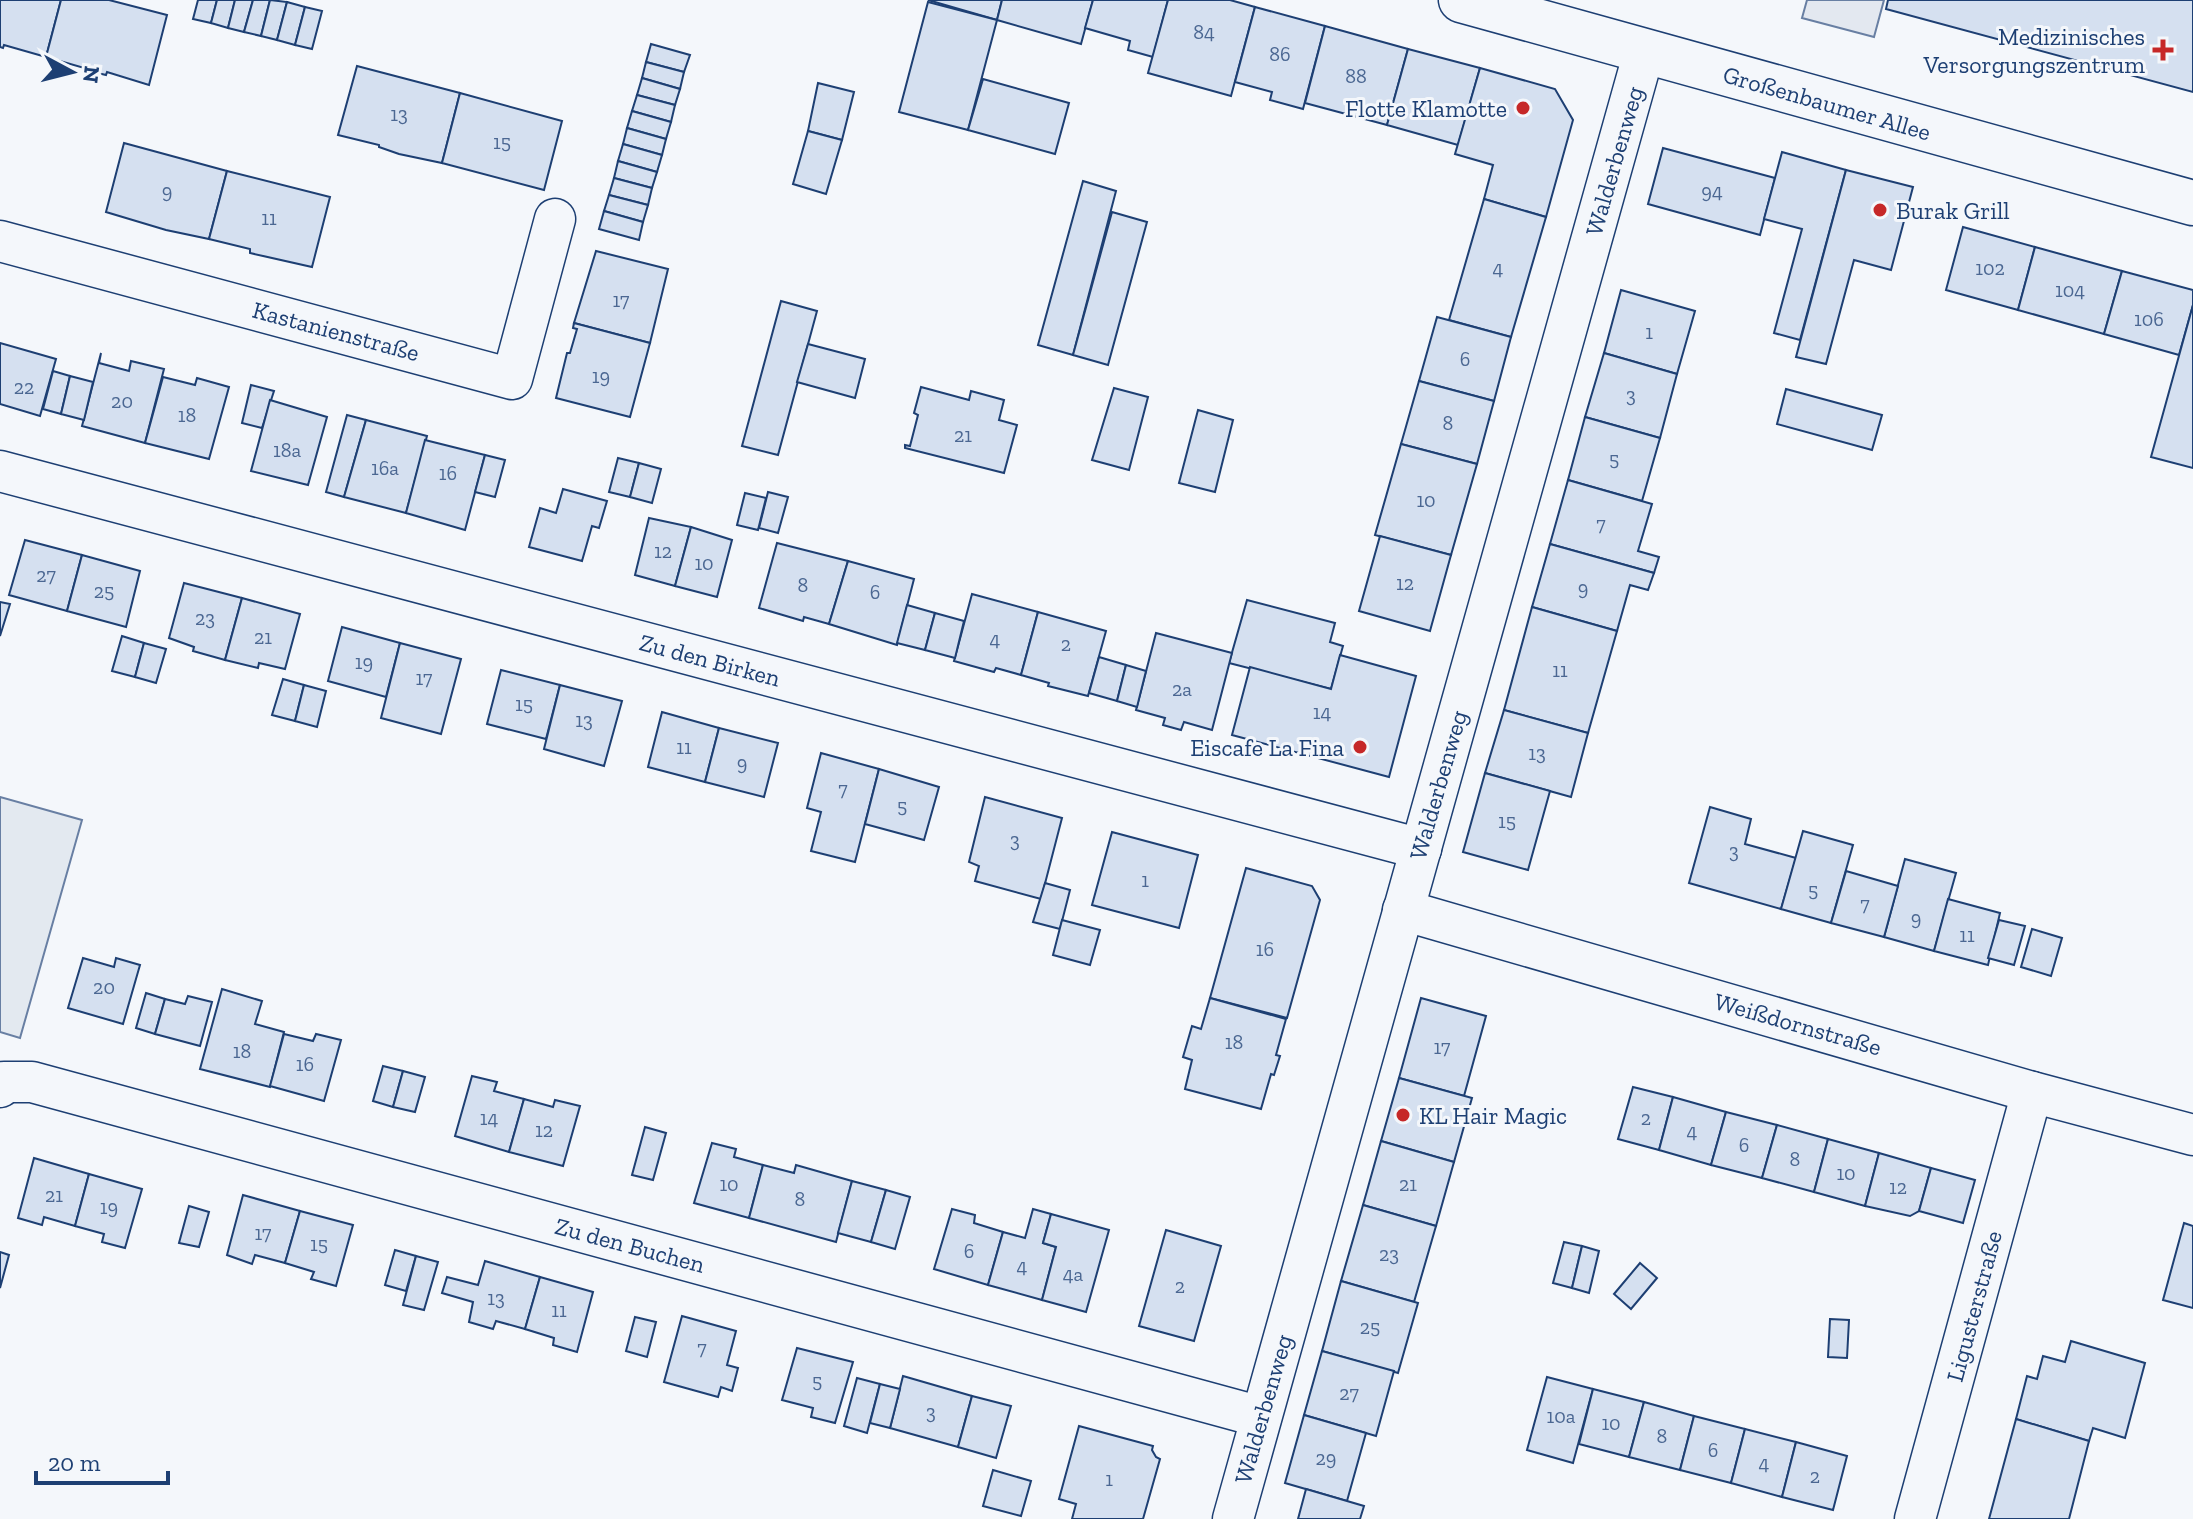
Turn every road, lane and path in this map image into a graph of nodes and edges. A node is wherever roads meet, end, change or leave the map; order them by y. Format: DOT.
graph roads {
  1 [pos="1461,0"];
  2 [pos="1644,52"];
  3 [pos="2193,203"];
  4 [pos="555,219"];
  5 [pos="0,241"];
  6 [pos="0,471"];
  7 [pos="1421,849"];
  8 [pos="1403,910"];
  9 [pos="0,1087"];
  10 [pos="2032,1092"];
  11 [pos="2193,1135"];
  12 [pos="1261,1417"];
  13 [pos="1233,1519"];
  14 [pos="1915,1519"];
  1 -- 2 [label="main road, Großenbaumer Allee"];
  2 -- 3 [label="main road, Großenbaumer Allee"];
  2 -- 7 [label="street, Walderbenweg"];
  4 -- 5 [label="street, Kastanienstraße"];
  6 -- 7 [label="street, Zu den Birken"];
  7 -- 8 [label="street, Walderbenweg"];
  8 -- 10 [label="street, Weißdornstraße"];
  8 -- 12 [label="street, Walderbenweg"];
  9 -- 12 [label="street, Zu den Buchen"];
  10 -- 11 [label="street, Weißdornstraße"];
  10 -- 14 [label="street, Ligusterstraße"];
  12 -- 13 [label="street, Walderbenweg"];
}
